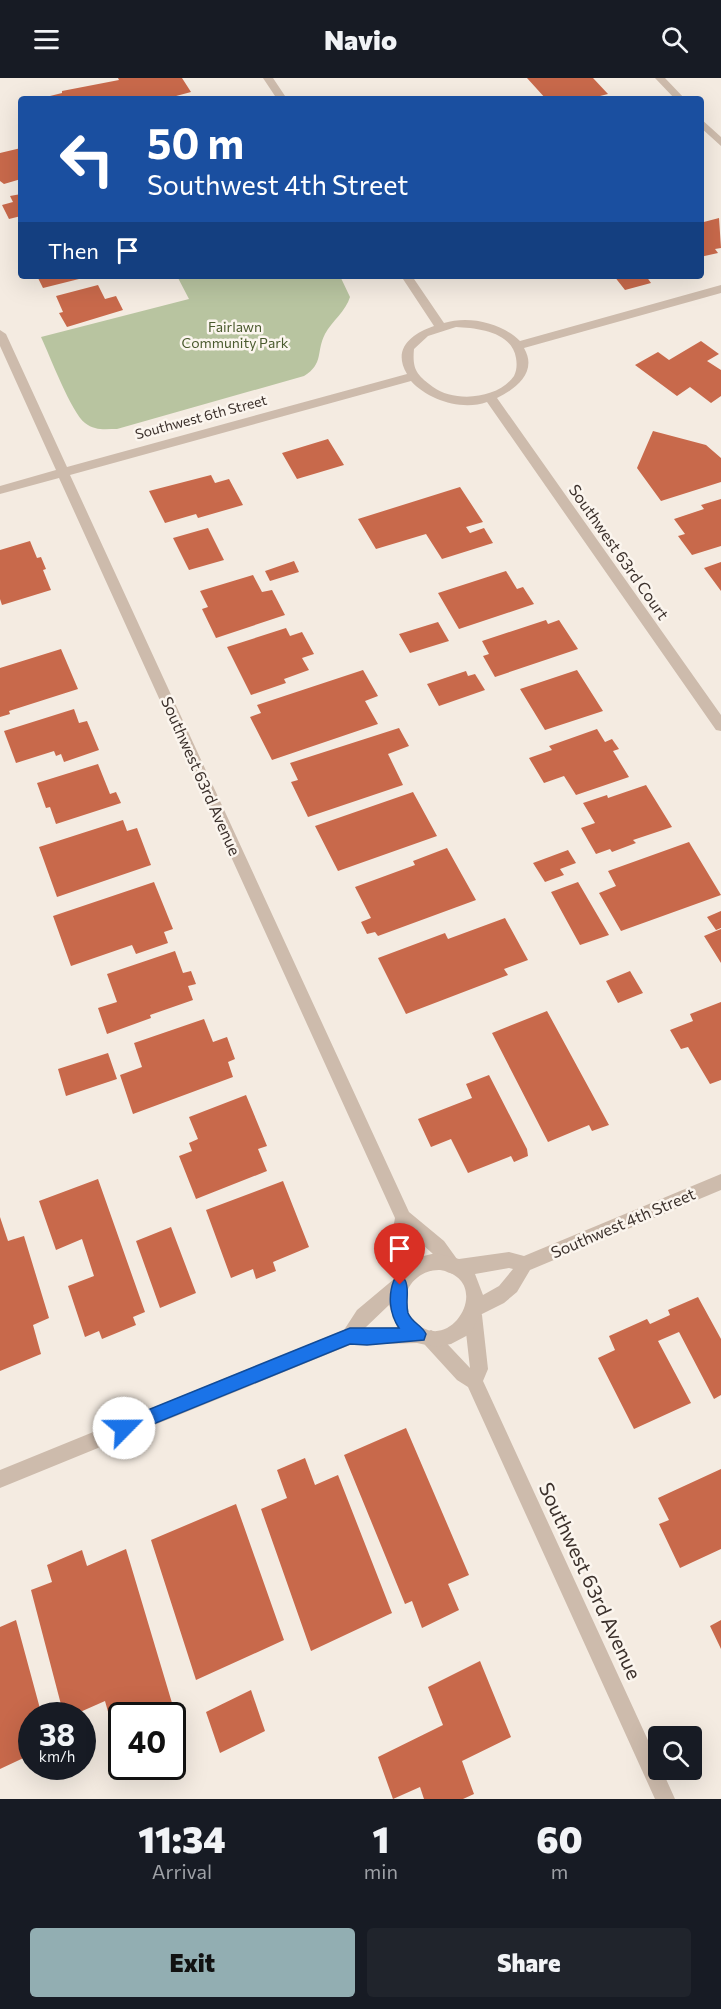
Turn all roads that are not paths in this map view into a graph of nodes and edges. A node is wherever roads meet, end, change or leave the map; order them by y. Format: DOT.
graph roads {
  1 [pos="268,78"];
  2 [pos="660,78"];
  3 [pos="280,96"];
  4 [pos="677,96"];
  5 [pos="704,125"];
  6 [pos="721,143"];
  7 [pos="408,279"];
  8 [pos="721,289"];
  9 [pos="441,326"];
  10 [pos="0,334"];
  11 [pos="517,346"];
  12 [pos="411,377"];
  13 [pos="490,397"];
  14 [pos="63,472"];
  15 [pos="0,490"];
  16 [pos="721,726"];
  17 [pos="721,1182"];
  18 [pos="403,1218"];
  19 [pos="524,1264"];
  20 [pos="455,1267"];
  21 [pos="402,1282"];
  22 [pos="473,1312"];
  23 [pos="350,1336"];
  24 [pos="425,1336"];
  25 [pos="474,1381"];
  26 [pos="0,1479"];
  27 [pos="665,1799"];
  1 -- 3 [label="street"];
  2 -- 4 [label="street"];
  5 -- 6 [label="street"];
  7 -- 9 [label="street"];
  8 -- 11 [label="street"];
  9 -- 11 [label="street"];
  9 -- 12 [label="street"];
  10 -- 14 [label="street, Southwest 63rd Avenue"];
  11 -- 13 [label="street"];
  12 -- 13 [label="street"];
  12 -- 14 [label="street, Southwest 6th Street"];
  13 -- 16 [label="street, Southwest 63rd Court"];
  14 -- 15 [label="street, Southwest 6th Street"];
  14 -- 18 [label="street, Southwest 63rd Avenue"];
  17 -- 19 [label="street, Southwest 4th Street"];
  18 -- 20 [label="street, Southwest 63rd Avenue"];
  18 -- 21 [label="street, Southwest 63rd Avenue"];
  19 -- 20 [label="street, Southwest 4th Street"];
  19 -- 22 [label="street"];
  20 -- 21 [label="street, Southwest 4th Street"];
  20 -- 22 [label="street"];
  21 -- 23 [label="street, Southwest 4th Street"];
  21 -- 24 [label="street"];
  22 -- 24 [label="street"];
  22 -- 25 [label="street"];
  23 -- 24 [label="street"];
  23 -- 26 [label="street"];
  24 -- 25 [label="street, Southwest 63rd Avenue"];
  25 -- 27 [label="street, Southwest 63rd Avenue"];
}
